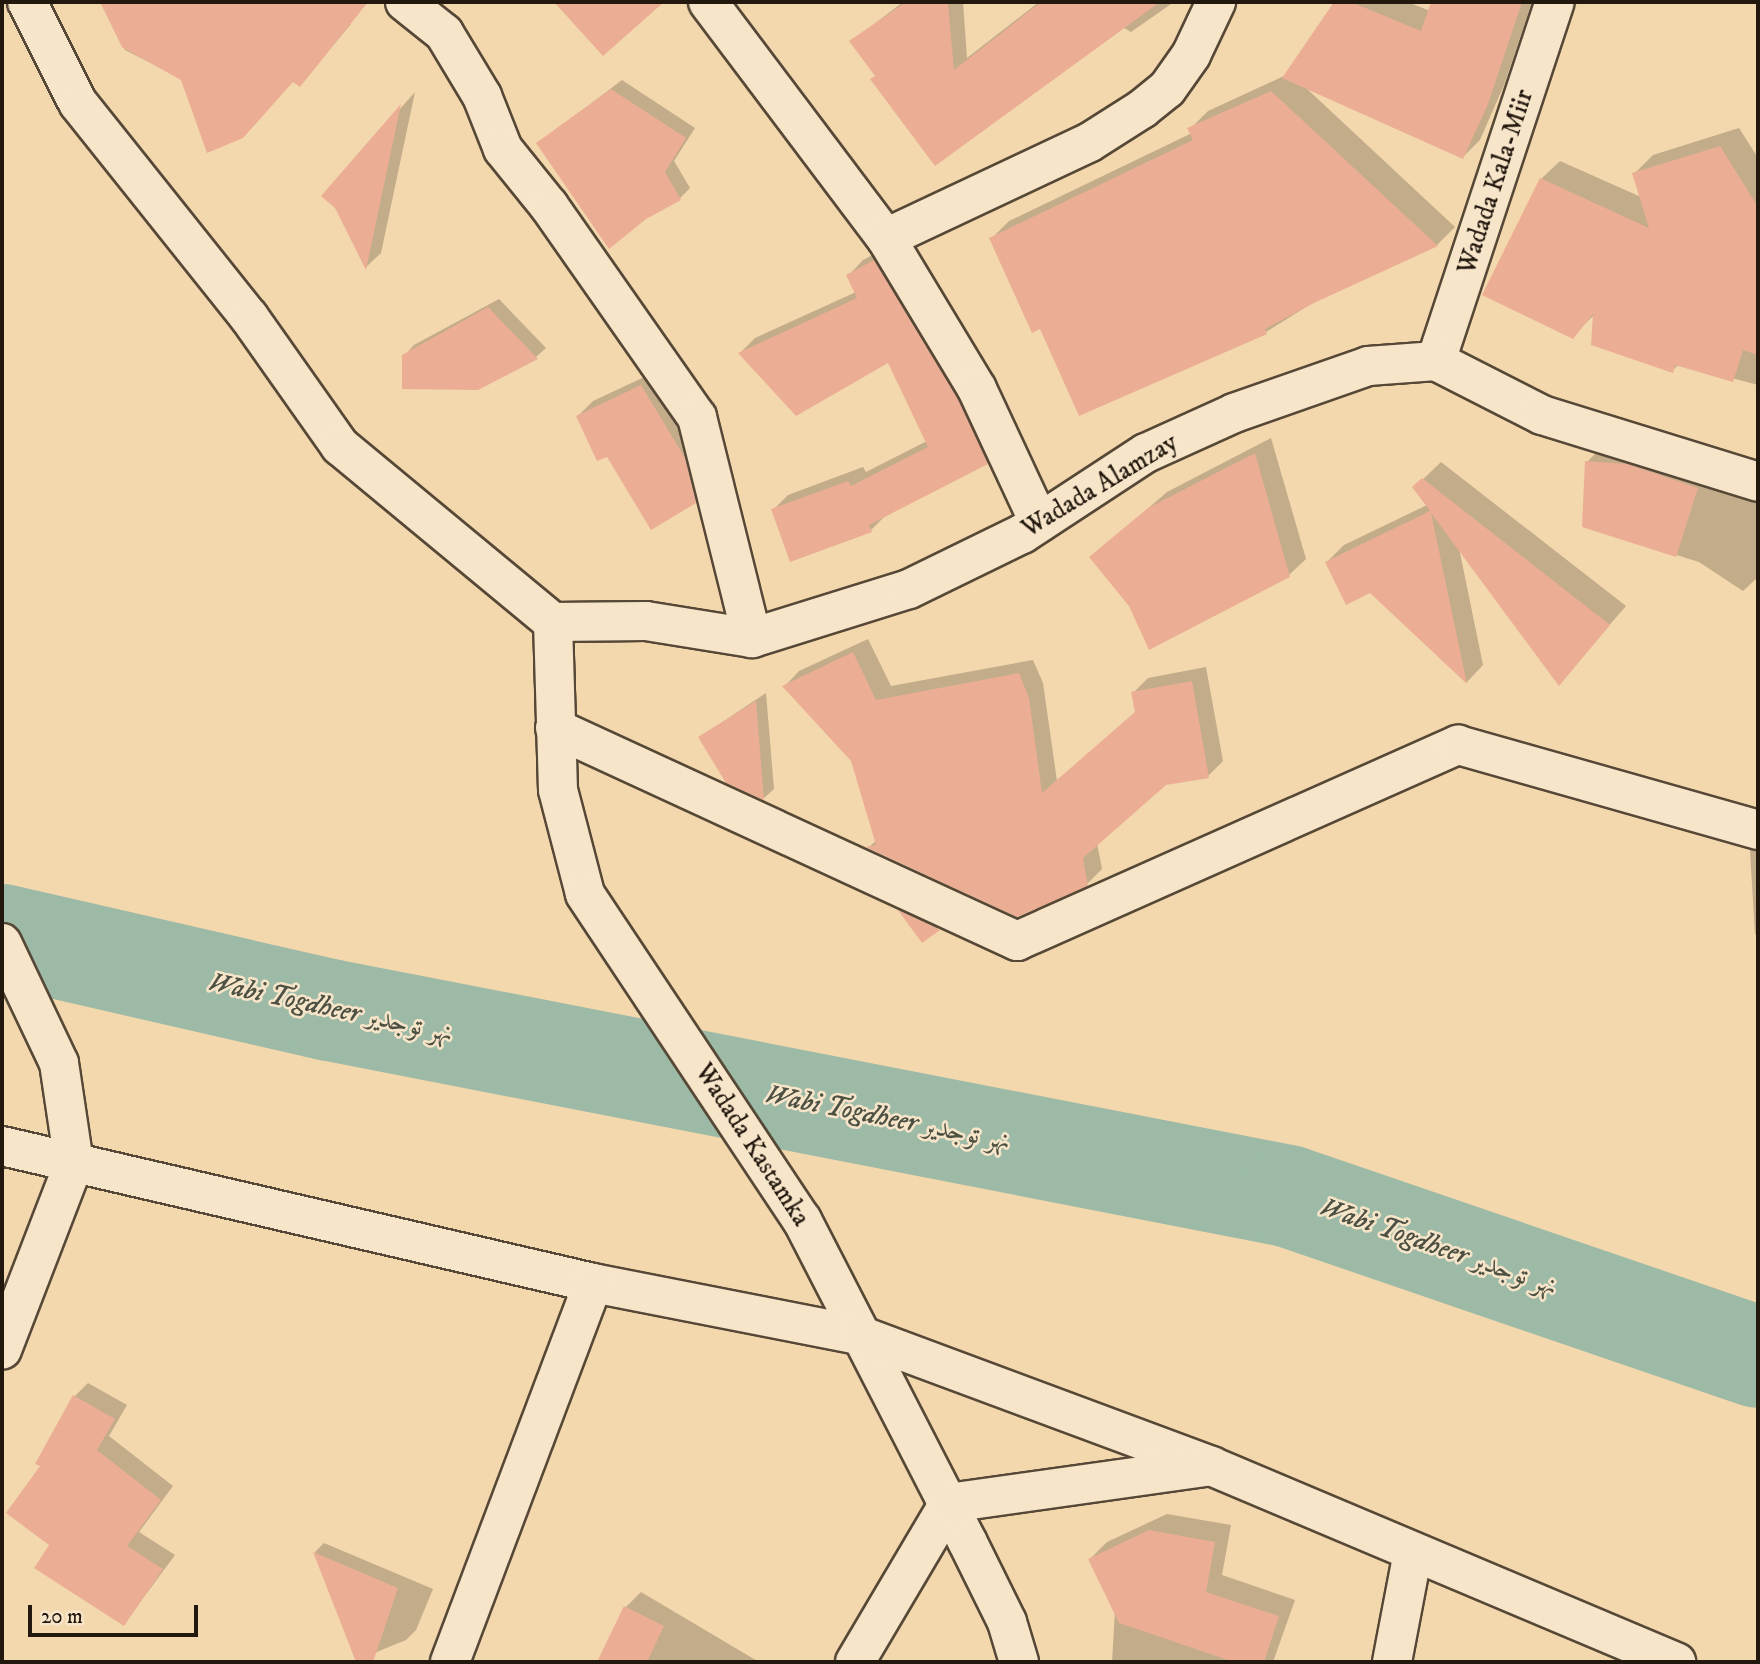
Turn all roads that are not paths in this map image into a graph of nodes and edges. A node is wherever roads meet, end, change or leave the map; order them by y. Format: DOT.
graph roads {
  1 [pos="27,2"];
  2 [pos="405,2"];
  3 [pos="708,2"];
  4 [pos="1216,2"];
  5 [pos="1555,2"];
  6 [pos="886,238"];
  7 [pos="1436,361"];
  8 [pos="1758,482"];
  9 [pos="1039,522"];
  10 [pos="553,622"];
  11 [pos="752,638"];
  12 [pos="555,729"];
  13 [pos="1758,830"];
  14 [pos="2,943"];
  15 [pos="2,1146"];
  16 [pos="74,1163"];
  17 [pos="593,1283"];
  18 [pos="862,1336"];
  19 [pos="2,1350"];
  20 [pos="1211,1466"];
  21 [pos="949,1503"];
  22 [pos="1413,1552"];
  23 [pos="450,1662"];
  24 [pos="855,1662"];
  25 [pos="1019,1662"];
  26 [pos="1392,1662"];
  27 [pos="1676,1662"];
  1 -- 10 [label="street"];
  2 -- 11 [label="street"];
  3 -- 6 [label="street"];
  4 -- 6 [label="street"];
  5 -- 7 [label="street, Wadada Kala-Miir"];
  6 -- 9 [label="street"];
  7 -- 8 [label="street"];
  7 -- 9 [label="street, Wadada Alamzay"];
  9 -- 11 [label="street, Wadada Alamzay"];
  10 -- 11 [label="street, Wadada Alamzay"];
  10 -- 12 [label="street, Wadada Kastamka"];
  12 -- 13 [label="street"];
  12 -- 18 [label="street, Wadada Kastamka"];
  14 -- 16 [label="street"];
  15 -- 16 [label="street"];
  16 -- 17 [label="street"];
  16 -- 19 [label="street"];
  17 -- 18 [label="street"];
  17 -- 23 [label="street"];
  18 -- 20 [label="street"];
  18 -- 21 [label="street, Wadada Kastamka"];
  20 -- 21 [label="street"];
  20 -- 22 [label="street"];
  21 -- 24 [label="street"];
  21 -- 25 [label="street, Wadada Kastamka"];
  22 -- 26 [label="street"];
  22 -- 27 [label="street"];
}
